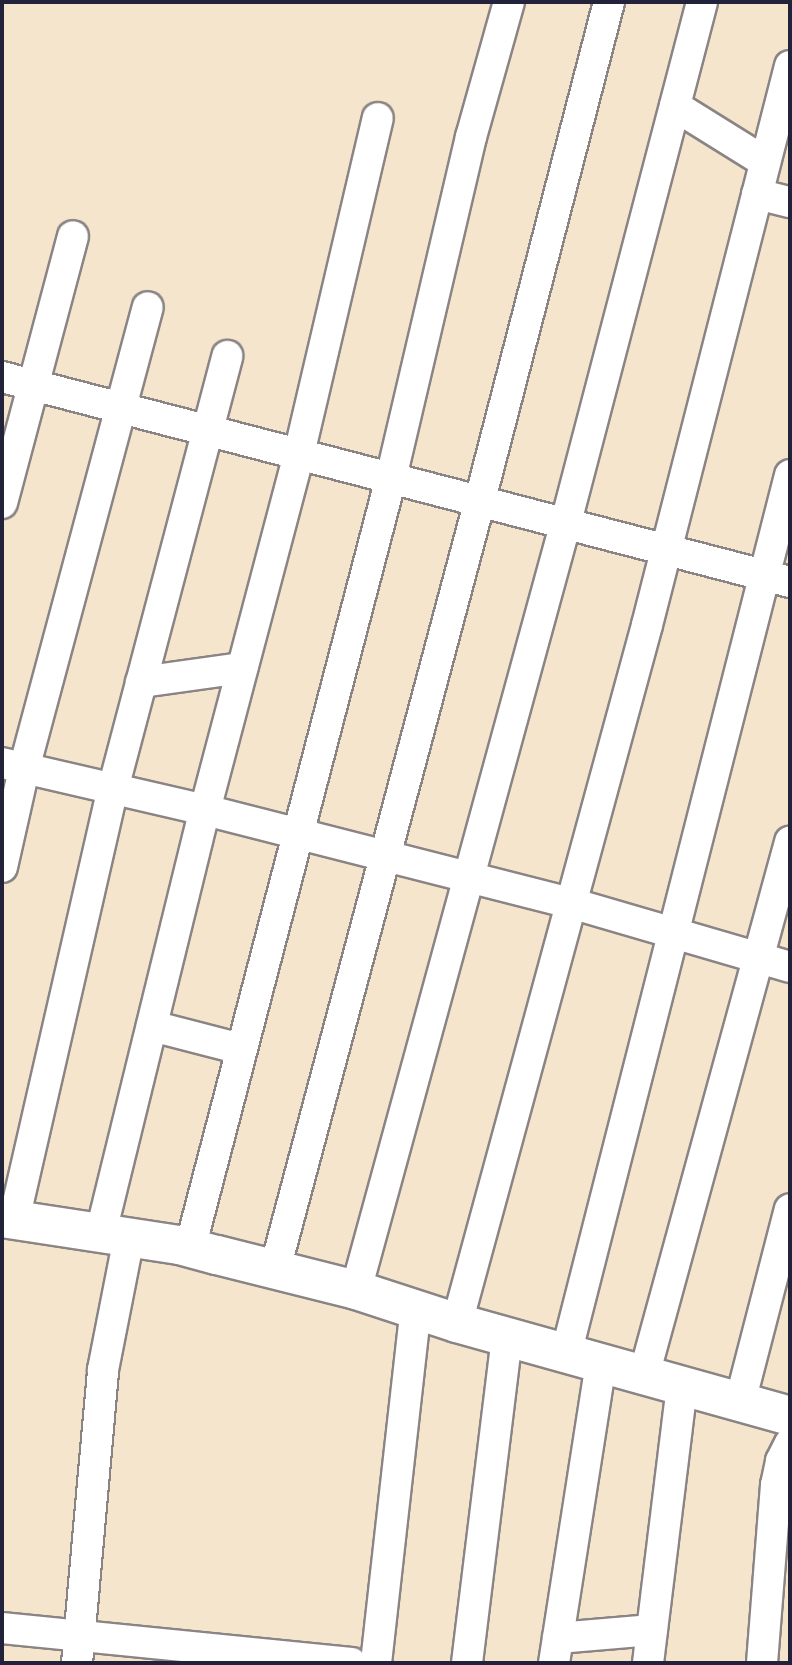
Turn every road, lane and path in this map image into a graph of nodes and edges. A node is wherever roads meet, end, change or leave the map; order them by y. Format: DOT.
graph roads {
  1 [pos="509,2"];
  2 [pos="609,2"];
  3 [pos="702,2"];
  4 [pos="790,66"];
  5 [pos="675,106"];
  6 [pos="378,118"];
  7 [pos="775,145"];
  8 [pos="757,194"];
  9 [pos="790,202"];
  10 [pos="74,236"];
  11 [pos="148,307"];
  12 [pos="227,356"];
  13 [pos="2,377"];
  14 [pos="36,384"];
  15 [pos="121,408"];
  16 [pos="206,430"];
  17 [pos="299,454"];
  18 [pos="790,475"];
  19 [pos="391,478"];
  20 [pos="480,500"];
  21 [pos="2,503"];
  22 [pos="566,522"];
  23 [pos="667,550"];
  24 [pos="777,579"];
  25 [pos="242,668"];
  26 [pos="141,682"];
  27 [pos="13,766"];
  28 [pos="113,789"];
  29 [pos="205,810"];
  30 [pos="296,835"];
  31 [pos="790,842"];
  32 [pos="382,856"];
  33 [pos="2,867"];
  34 [pos="468,878"];
  35 [pos="571,903"];
  36 [pos="674,933"];
  37 [pos="759,958"];
  38 [pos="790,967"];
  39 [pos="152,1026"];
  40 [pos="241,1049"];
  41 [pos="790,1209"];
  42 [pos="8,1219"];
  43 [pos="115,1234"];
  44 [pos="190,1248"];
  45 [pos="275,1269"];
  46 [pos="356,1290"];
  47 [pos="416,1309"];
  48 [pos="457,1322"];
  49 [pos="508,1337"];
  50 [pos="583,1359"];
  51 [pos="644,1376"];
  52 [pos="682,1386"];
  53 [pos="740,1402"];
  54 [pos="790,1416"];
  55 [pos="790,1443"];
  56 [pos="2,1628"];
  57 [pos="652,1629"];
  58 [pos="78,1649"];
  59 [pos="556,1651"];
  60 [pos="179,1655"];
  61 [pos="282,1659"];
  62 [pos="351,1663"];
  63 [pos="376,1663"];
  64 [pos="467,1663"];
  65 [pos="648,1663"];
  66 [pos="761,1663"];
  1 -- 19 [label="street"];
  2 -- 20 [label="street"];
  3 -- 5 [label="street"];
  4 -- 7 [label="street"];
  5 -- 7 [label="street"];
  5 -- 22 [label="street"];
  6 -- 17 [label="street"];
  7 -- 8 [label="street"];
  8 -- 9 [label="street"];
  8 -- 23 [label="street"];
  10 -- 14 [label="street"];
  11 -- 15 [label="street"];
  12 -- 16 [label="street"];
  13 -- 14 [label="street"];
  14 -- 15 [label="street"];
  14 -- 21 [label="street"];
  15 -- 16 [label="street"];
  15 -- 27 [label="street"];
  16 -- 17 [label="street"];
  16 -- 26 [label="street"];
  17 -- 19 [label="street"];
  17 -- 25 [label="street"];
  18 -- 24 [label="street"];
  19 -- 20 [label="street"];
  19 -- 30 [label="street"];
  20 -- 22 [label="street"];
  20 -- 32 [label="street"];
  22 -- 23 [label="street"];
  22 -- 34 [label="street"];
  23 -- 24 [label="street"];
  23 -- 35 [label="street"];
  24 -- 36 [label="street"];
  25 -- 26 [label="street"];
  25 -- 29 [label="street"];
  26 -- 28 [label="street"];
  27 -- 28 [label="street"];
  27 -- 33 [label="street"];
  28 -- 29 [label="street"];
  28 -- 42 [label="street"];
  29 -- 30 [label="street"];
  29 -- 39 [label="street"];
  30 -- 32 [label="street"];
  30 -- 40 [label="street"];
  31 -- 37 [label="street"];
  32 -- 34 [label="street"];
  32 -- 45 [label="street"];
  34 -- 35 [label="street"];
  34 -- 46 [label="street"];
  35 -- 36 [label="street"];
  35 -- 48 [label="street"];
  36 -- 37 [label="street"];
  36 -- 50 [label="street"];
  37 -- 38 [label="street"];
  37 -- 51 [label="street"];
  39 -- 40 [label="street"];
  39 -- 43 [label="street"];
  40 -- 44 [label="street"];
  41 -- 53 [label="street"];
  42 -- 43 [label="main road"];
  43 -- 44 [label="main road"];
  43 -- 58 [label="street"];
  44 -- 45 [label="main road"];
  45 -- 46 [label="main road"];
  46 -- 47 [label="main road"];
  47 -- 48 [label="main road"];
  47 -- 63 [label="street"];
  48 -- 49 [label="main road"];
  49 -- 50 [label="main road"];
  49 -- 64 [label="street"];
  50 -- 51 [label="main road"];
  50 -- 59 [label="street"];
  51 -- 52 [label="main road"];
  52 -- 53 [label="main road"];
  52 -- 57 [label="street"];
  53 -- 54 [label="main road"];
  55 -- 66 [label="street"];
  56 -- 58 [label="street"];
  57 -- 59 [label="street"];
  57 -- 65 [label="street"];
  58 -- 60 [label="street"];
  60 -- 61 [label="street"];
  61 -- 62 [label="street"];
}
